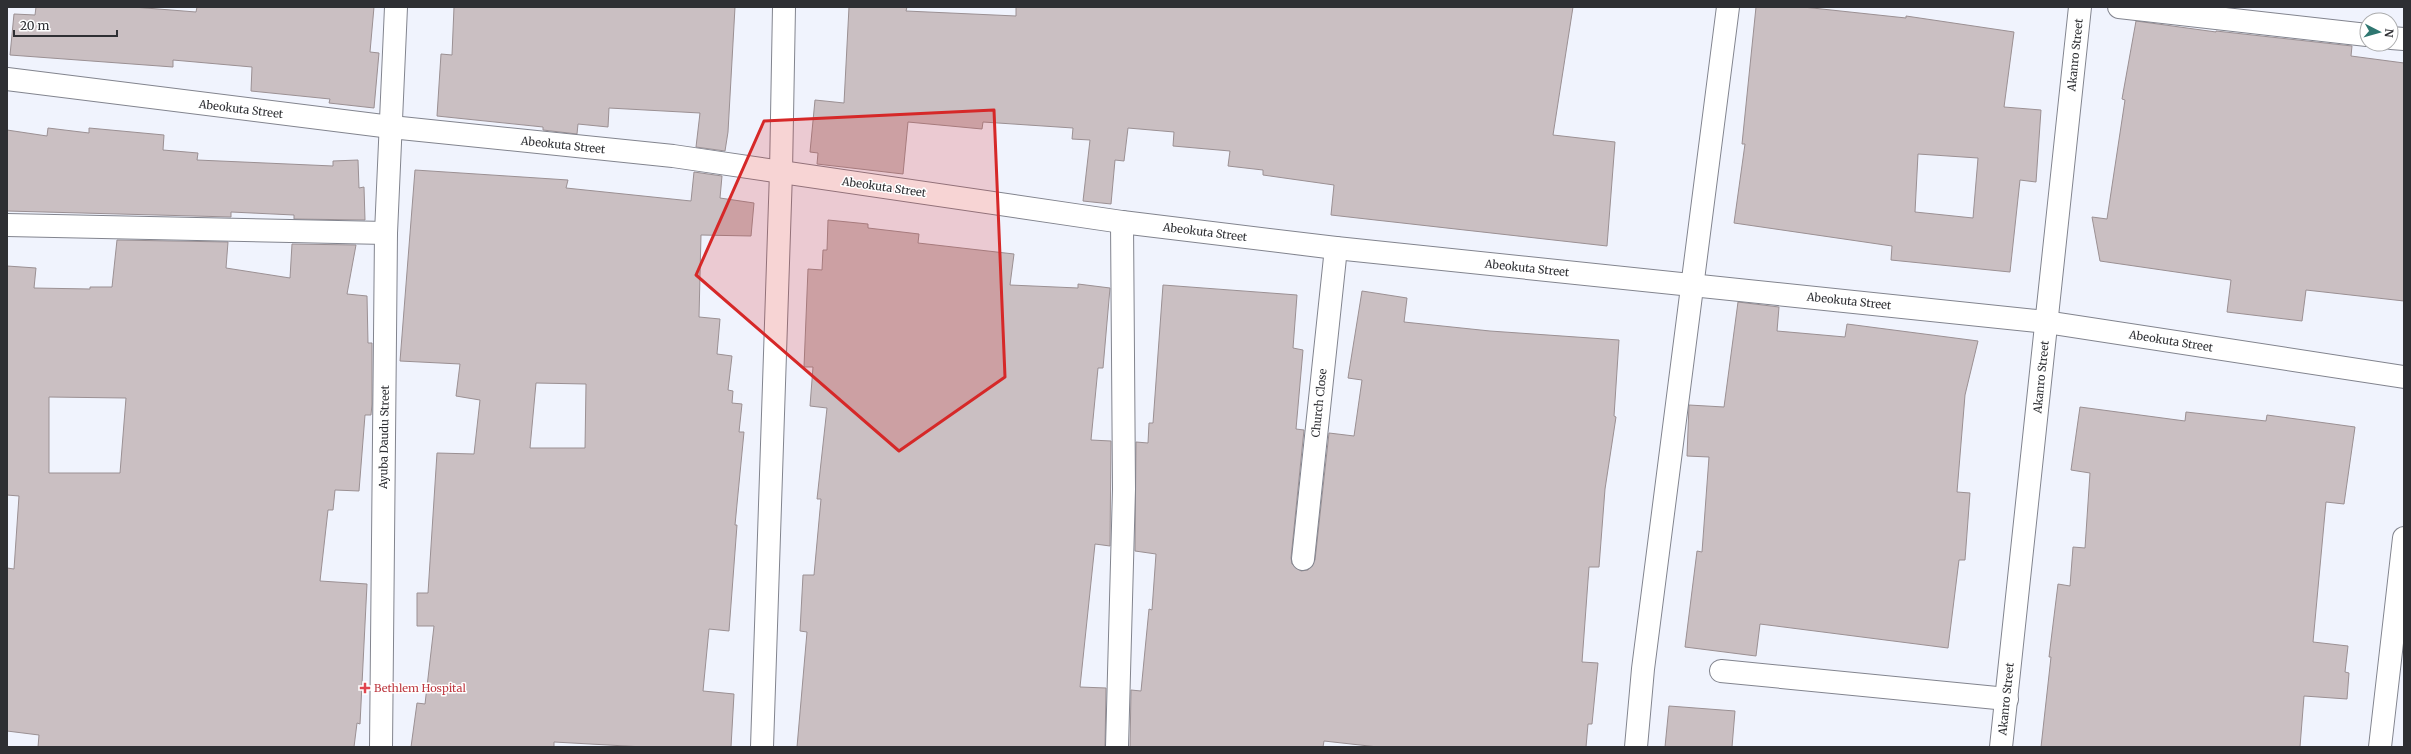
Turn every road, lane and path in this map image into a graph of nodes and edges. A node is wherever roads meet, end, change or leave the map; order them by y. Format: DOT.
graph roads {
  1 [pos="396,7"];
  2 [pos="784,7"];
  3 [pos="1728,7"];
  4 [pos="2080,7"];
  5 [pos="2119,7"];
  6 [pos="2359,34"];
  7 [pos="7,79"];
  8 [pos="391,127"];
  9 [pos="781,172"];
  10 [pos="1122,222"];
  11 [pos="7,225"];
  12 [pos="386,233"];
  13 [pos="1336,248"];
  14 [pos="1692,285"];
  15 [pos="2046,322"];
  16 [pos="2404,377"];
  17 [pos="2404,538"];
  18 [pos="1302,559"];
  19 [pos="1721,671"];
  20 [pos="2007,699"];
  21 [pos="381,747"];
  22 [pos="762,747"];
  23 [pos="1117,747"];
  24 [pos="1636,747"];
  25 [pos="2001,747"];
  26 [pos="2380,747"];
  1 -- 8 [label="street, Ayuba Daudu Street"];
  2 -- 9 [label="street"];
  3 -- 14 [label="street"];
  4 -- 15 [label="street, Akanro Street"];
  5 -- 6 [label="street"];
  7 -- 8 [label="street, Abeokuta Street"];
  8 -- 9 [label="street, Abeokuta Street"];
  8 -- 12 [label="street, Ayuba Daudu Street"];
  9 -- 10 [label="street, Abeokuta Street"];
  9 -- 22 [label="street"];
  10 -- 13 [label="street, Abeokuta Street"];
  10 -- 23 [label="street"];
  11 -- 12 [label="street"];
  12 -- 21 [label="street, Ayuba Daudu Street"];
  13 -- 14 [label="street, Abeokuta Street"];
  13 -- 18 [label="street, Church Close"];
  14 -- 15 [label="street, Abeokuta Street"];
  14 -- 24 [label="street"];
  15 -- 16 [label="street, Abeokuta Street"];
  15 -- 20 [label="street, Akanro Street"];
  17 -- 26 [label="street"];
  19 -- 20 [label="street"];
  20 -- 25 [label="street, Akanro Street"];
}
